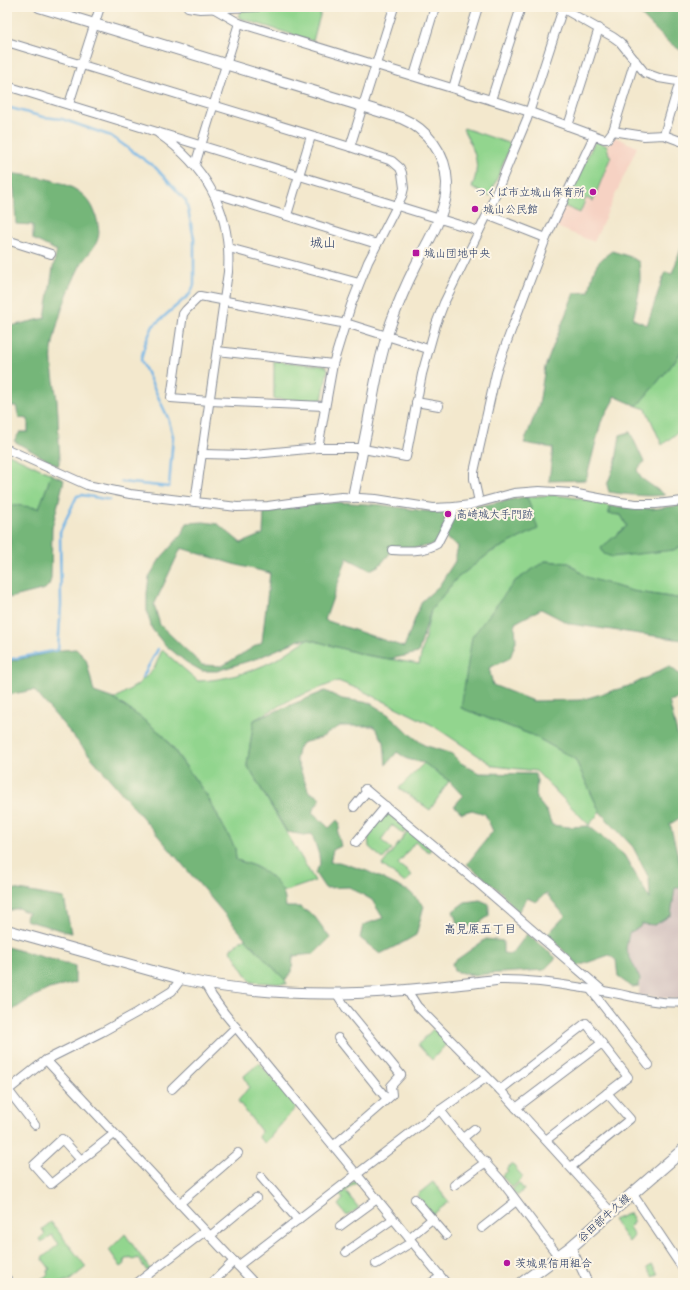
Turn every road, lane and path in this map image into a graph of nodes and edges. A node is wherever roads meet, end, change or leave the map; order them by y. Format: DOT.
graph roads {
  1 [pos="39,7"];
  2 [pos="100,7"];
  3 [pos="188,7"];
  4 [pos="257,7"];
  5 [pos="394,7"];
  6 [pos="435,7"];
  7 [pos="478,7"];
  8 [pos="520,7"];
  9 [pos="562,7"];
  10 [pos="213,8"];
  11 [pos="239,23"];
  12 [pos="95,24"];
  13 [pos="599,28"];
  14 [pos="7,42"];
  15 [pos="634,60"];
  16 [pos="376,64"];
  17 [pos="227,65"];
  18 [pos="82,66"];
  19 [pos="414,76"];
  20 [pos="681,82"];
  21 [pos="7,86"];
  22 [pos="453,88"];
  23 [pos="491,100"];
  24 [pos="69,104"];
  25 [pos="214,106"];
  26 [pos="363,106"];
  27 [pos="530,112"];
  28 [pos="568,126"];
  29 [pos="153,130"];
  30 [pos="613,131"];
  31 [pos="664,135"];
  32 [pos="311,136"];
  33 [pos="594,136"];
  34 [pos="683,142"];
  35 [pos="202,145"];
  36 [pos="350,148"];
  37 [pos="195,165"];
  38 [pos="299,176"];
  39 [pos="214,194"];
  40 [pos="396,205"];
  41 [pos="287,215"];
  42 [pos="487,215"];
  43 [pos="439,219"];
  44 [pos="479,231"];
  45 [pos="546,238"];
  46 [pos="7,240"];
  47 [pos="377,244"];
  48 [pos="229,248"];
  49 [pos="51,254"];
  50 [pos="359,283"];
  51 [pos="224,300"];
  52 [pos="344,324"];
  53 [pos="387,336"];
  54 [pos="428,349"];
  55 [pos="217,351"];
  56 [pos="334,364"];
  57 [pos="210,401"];
  58 [pos="416,402"];
  59 [pos="325,406"];
  60 [pos="439,406"];
  61 [pos="318,448"];
  62 [pos="7,449"];
  63 [pos="363,449"];
  64 [pos="203,454"];
  65 [pos="354,497"];
  66 [pos="683,501"];
  67 [pos="195,502"];
  68 [pos="479,502"];
  69 [pos="454,507"];
  70 [pos="392,550"];
  71 [pos="386,806"];
  72 [pos="354,807"];
  73 [pos="356,842"];
  74 [pos="7,930"];
  75 [pos="181,979"];
  76 [pos="496,980"];
  77 [pos="205,984"];
  78 [pos="408,990"];
  79 [pos="591,990"];
  80 [pos="604,991"];
  81 [pos="337,994"];
  82 [pos="683,1002"];
  83 [pos="236,1027"];
  84 [pos="338,1038"];
  85 [pos="602,1043"];
  86 [pos="46,1060"];
  87 [pos="649,1065"];
  88 [pos="488,1077"];
  89 [pos="172,1089"];
  90 [pos="8,1090"];
  91 [pos="500,1090"];
  92 [pos="607,1093"];
  93 [pos="387,1099"];
  94 [pos="516,1108"];
  95 [pos="440,1110"];
  96 [pos="35,1125"];
  97 [pos="474,1130"];
  98 [pos="114,1134"];
  99 [pos="463,1138"];
  100 [pos="546,1140"];
  101 [pos="334,1146"];
  102 [pos="683,1150"];
  103 [pos="238,1152"];
  104 [pos="81,1160"];
  105 [pos="486,1162"];
  106 [pos="571,1168"];
  107 [pos="356,1174"];
  108 [pos="261,1177"];
  109 [pos="454,1185"];
  110 [pos="632,1193"];
  111 [pos="256,1198"];
  112 [pos="377,1199"];
  113 [pos="415,1199"];
  114 [pos="516,1201"];
  115 [pos="180,1204"];
  116 [pos="611,1212"];
  117 [pos="393,1219"];
  118 [pos="432,1219"];
  119 [pos="298,1220"];
  120 [pos="340,1226"];
  121 [pos="482,1228"];
  122 [pos="207,1234"];
  123 [pos="446,1235"];
  124 [pos="410,1240"];
  125 [pos="571,1247"];
  126 [pos="346,1252"];
  127 [pos="559,1257"];
  128 [pos="236,1263"];
  129 [pos="376,1264"];
  130 [pos="683,1269"];
  131 [pos="7,1279"];
  132 [pos="443,1280"];
  133 [pos="10,1283"];
  134 [pos="137,1283"];
  135 [pos="212,1283"];
  136 [pos="254,1283"];
  137 [pos="431,1283"];
  138 [pos="522,1283"];
  139 [pos="588,1283"];
  1 -- 12 [label="street"];
  2 -- 12 [label="street"];
  3 -- 10 [label="street"];
  4 -- 10 [label="street"];
  5 -- 16 [label="street"];
  6 -- 19 [label="street"];
  7 -- 22 [label="street"];
  8 -- 23 [label="street"];
  9 -- 13 [label="street"];
  9 -- 27 [label="street"];
  10 -- 11 [label="street"];
  11 -- 16 [label="street"];
  11 -- 17 [label="street"];
  12 -- 17 [label="street"];
  12 -- 18 [label="street"];
  13 -- 15 [label="street"];
  13 -- 28 [label="street"];
  14 -- 18 [label="street"];
  15 -- 20 [label="street"];
  15 -- 30 [label="street"];
  16 -- 19 [label="street"];
  16 -- 26 [label="street"];
  17 -- 25 [label="street"];
  17 -- 26 [label="street"];
  18 -- 24 [label="street"];
  18 -- 25 [label="street"];
  19 -- 22 [label="street"];
  20 -- 31 [label="street"];
  21 -- 24 [label="street"];
  22 -- 23 [label="street"];
  23 -- 27 [label="street"];
  24 -- 29 [label="street"];
  25 -- 32 [label="street"];
  25 -- 35 [label="street"];
  26 -- 36 [label="street"];
  26 -- 43 [label="street"];
  27 -- 28 [label="street"];
  27 -- 42 [label="street"];
  28 -- 33 [label="street"];
  29 -- 35 [label="street"];
  29 -- 37 [label="street"];
  30 -- 31 [label="street"];
  30 -- 33 [label="street"];
  31 -- 34 [label="street"];
  32 -- 36 [label="street"];
  32 -- 38 [label="street"];
  33 -- 45 [label="street"];
  35 -- 37 [label="street"];
  35 -- 38 [label="street"];
  36 -- 40 [label="street"];
  37 -- 39 [label="street"];
  38 -- 40 [label="street"];
  38 -- 41 [label="street"];
  39 -- 41 [label="street"];
  39 -- 48 [label="street"];
  40 -- 43 [label="street"];
  40 -- 47 [label="street"];
  41 -- 47 [label="street"];
  42 -- 44 [label="street"];
  42 -- 45 [label="street"];
  43 -- 44 [label="street"];
  43 -- 53 [label="street"];
  44 -- 54 [label="street"];
  45 -- 68 [label="street"];
  46 -- 49 [label="street"];
  47 -- 50 [label="street"];
  48 -- 50 [label="street"];
  48 -- 51 [label="street"];
  50 -- 52 [label="street"];
  51 -- 52 [label="street"];
  51 -- 55 [label="street"];
  51 -- 57 [label="street"];
  52 -- 53 [label="street"];
  52 -- 56 [label="street"];
  53 -- 54 [label="street"];
  53 -- 63 [label="street"];
  54 -- 58 [label="street"];
  55 -- 56 [label="street"];
  55 -- 57 [label="street"];
  56 -- 59 [label="street"];
  57 -- 59 [label="street"];
  57 -- 64 [label="street"];
  58 -- 60 [label="street"];
  58 -- 63 [label="street"];
  59 -- 61 [label="street"];
  61 -- 63 [label="street"];
  61 -- 64 [label="street"];
  62 -- 67 [label="street"];
  63 -- 65 [label="street"];
  64 -- 67 [label="street"];
  65 -- 67 [label="street"];
  65 -- 69 [label="street"];
  66 -- 68 [label="street"];
  68 -- 69 [label="street"];
  69 -- 70 [label="street"];
  71 -- 72 [label="street"];
  71 -- 73 [label="street"];
  71 -- 80 [label="street"];
  74 -- 75 [label="street"];
  75 -- 77 [label="street"];
  75 -- 86 [label="street"];
  76 -- 78 [label="street"];
  76 -- 79 [label="street"];
  77 -- 81 [label="street"];
  77 -- 83 [label="street"];
  78 -- 81 [label="street"];
  78 -- 88 [label="street"];
  79 -- 80 [label="street"];
  79 -- 87 [label="street"];
  80 -- 82 [label="street"];
  81 -- 93 [label="street"];
  83 -- 89 [label="street"];
  83 -- 101 [label="street"];
  84 -- 93 [label="street"];
  85 -- 91 [label="street"];
  85 -- 92 [label="street"];
  85 -- 94 [label="street"];
  86 -- 90 [label="street"];
  86 -- 98 [label="street"];
  88 -- 91 [label="street"];
  88 -- 95 [label="street"];
  90 -- 96 [label="street"];
  91 -- 94 [label="street"];
  92 -- 100 [label="street"];
  92 -- 106 [label="street"];
  93 -- 101 [label="street"];
  94 -- 100 [label="street"];
  95 -- 99 [label="street"];
  95 -- 107 [label="street"];
  97 -- 99 [label="street"];
  98 -- 104 [label="street"];
  98 -- 115 [label="street"];
  99 -- 105 [label="street"];
  100 -- 106 [label="street"];
  101 -- 107 [label="street"];
  102 -- 110 [label="main road, 谷田部牛久線"];
  103 -- 115 [label="street"];
  104 -- 104 [label="street"];
  105 -- 109 [label="street"];
  105 -- 114 [label="street"];
  106 -- 116 [label="street"];
  107 -- 112 [label="street"];
  107 -- 119 [label="street"];
  108 -- 119 [label="street"];
  110 -- 116 [label="main road, 谷田部牛久線"];
  110 -- 130 [label="street"];
  111 -- 122 [label="street"];
  112 -- 117 [label="street"];
  112 -- 120 [label="street"];
  113 -- 118 [label="street"];
  114 -- 121 [label="street"];
  114 -- 127 [label="street"];
  115 -- 122 [label="street"];
  116 -- 125 [label="main road, 谷田部牛久線"];
  117 -- 124 [label="street"];
  117 -- 126 [label="street"];
  118 -- 123 [label="street"];
  118 -- 124 [label="street"];
  119 -- 128 [label="street"];
  122 -- 128 [label="street"];
  122 -- 134 [label="street"];
  124 -- 129 [label="street"];
  124 -- 132 [label="street"];
  125 -- 127 [label="main road, 谷田部牛久線"];
  125 -- 139 [label="street"];
  127 -- 138 [label="main road, 谷田部牛久線"];
  128 -- 135 [label="street"];
  128 -- 136 [label="street"];
  131 -- 133 [label="street"];
  132 -- 137 [label="street"];
}
